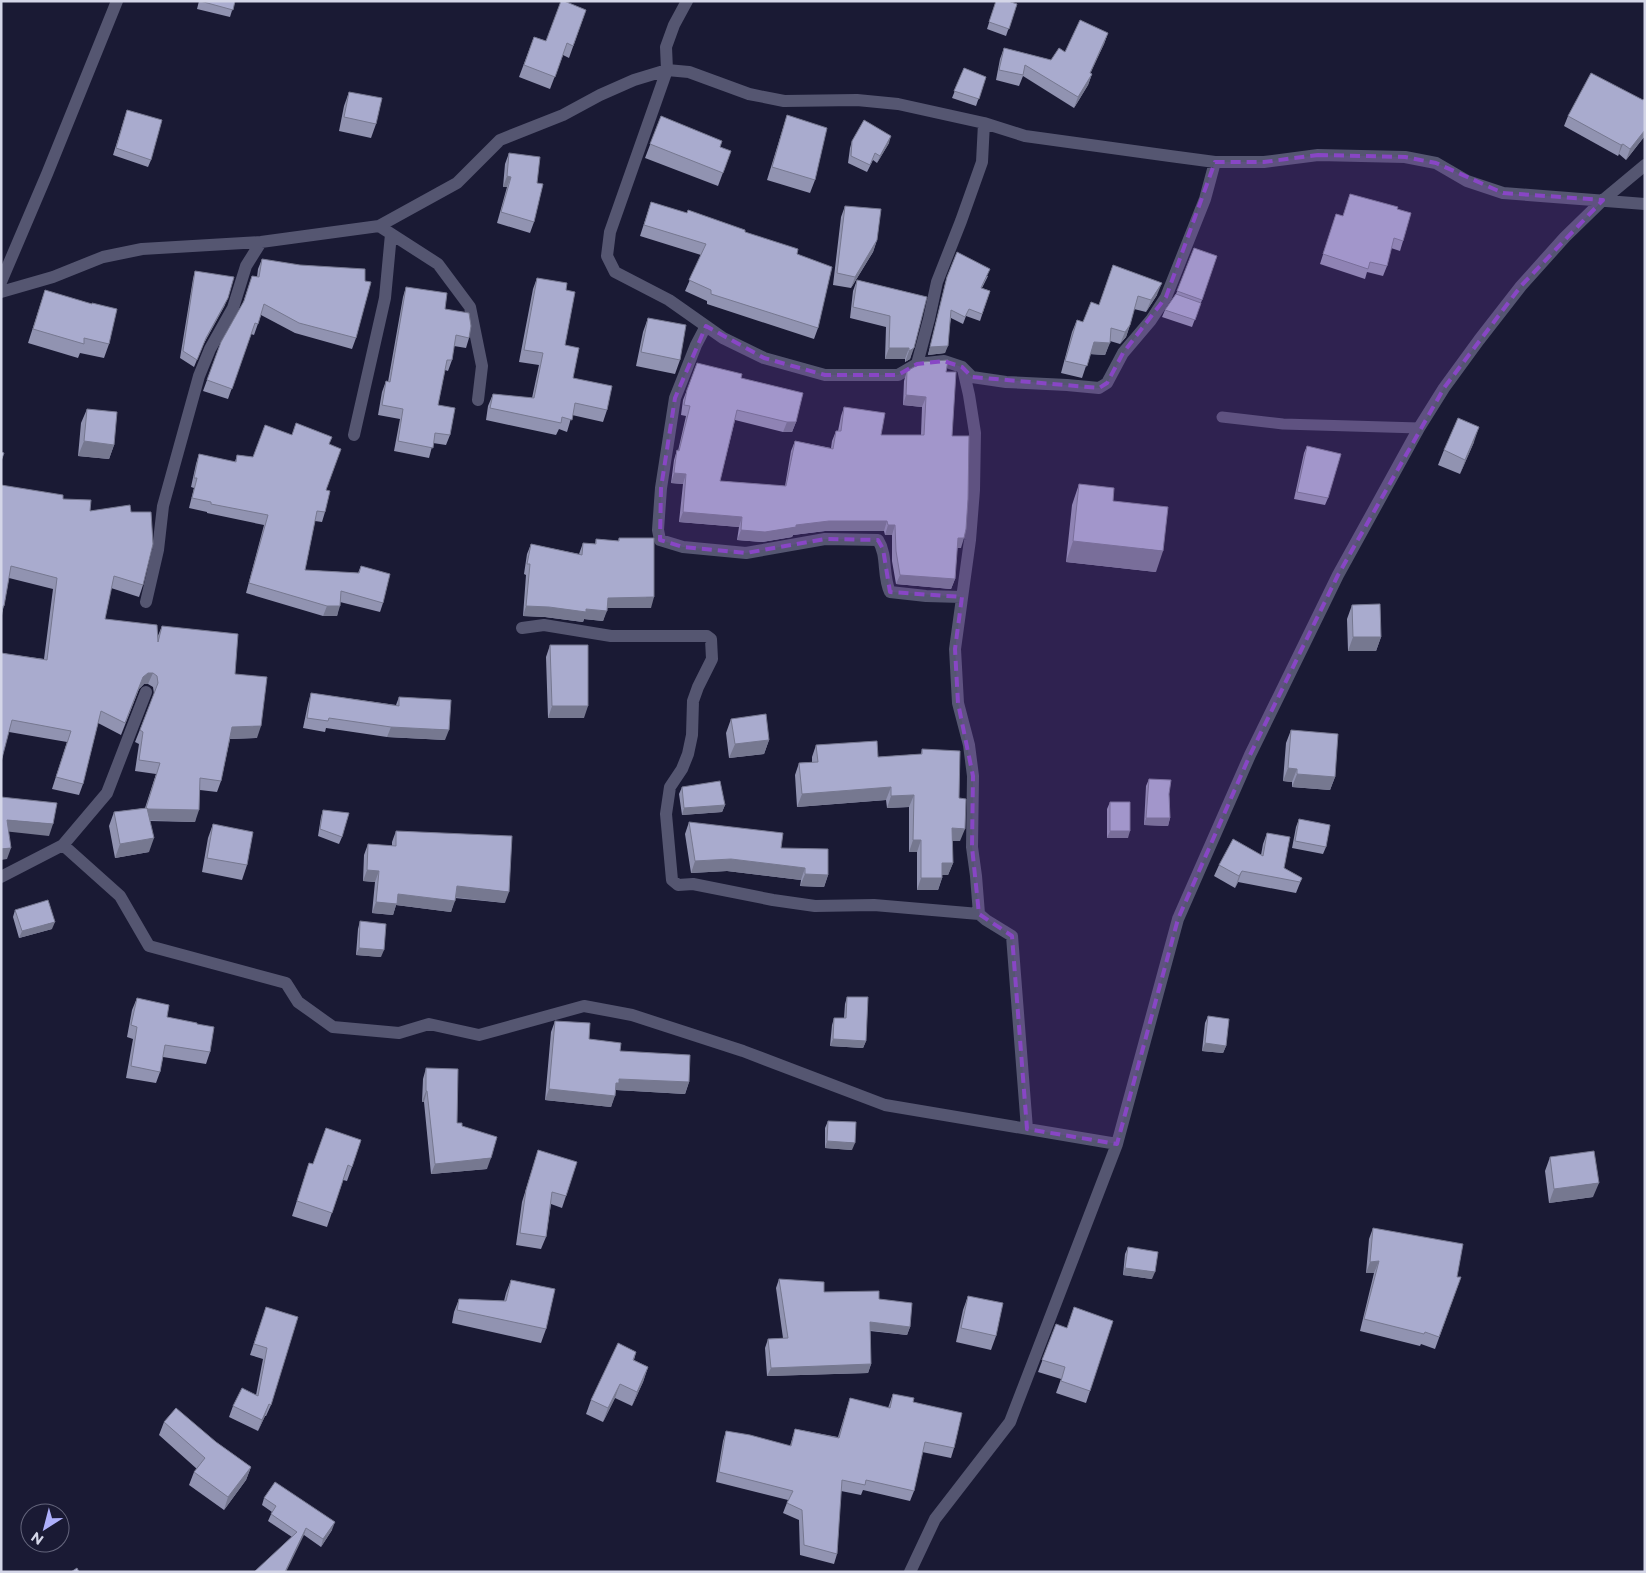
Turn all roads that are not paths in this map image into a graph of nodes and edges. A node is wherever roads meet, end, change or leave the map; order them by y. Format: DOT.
graph roads {
  1 [pos="117,1"];
  2 [pos="687,1"];
  3 [pos="667,70"];
  4 [pos="984,123"];
  5 [pos="1215,162"];
  6 [pos="1645,165"];
  7 [pos="1603,200"];
  8 [pos="1645,204"];
  9 [pos="379,226"];
  10 [pos="391,234"];
  11 [pos="261,242"];
  12 [pos="1,282"];
  13 [pos="1,292"];
  14 [pos="706,326"];
  15 [pos="917,364"];
  16 [pos="962,367"];
  17 [pos="478,400"];
  18 [pos="1222,417"];
  19 [pos="1419,428"];
  20 [pos="354,435"];
  21 [pos="962,597"];
  22 [pos="146,602"];
  23 [pos="522,628"];
  24 [pos="146,692"];
  25 [pos="63,845"];
  26 [pos="1,877"];
  27 [pos="979,914"];
  28 [pos="1027,1129"];
  29 [pos="1117,1144"];
  30 [pos="910,1572"];
  1 -- 12 [label="street"];
  2 -- 3 [label="street"];
  3 -- 4 [label="street"];
  3 -- 9 [label="street"];
  3 -- 14 [label="street"];
  4 -- 5 [label="street"];
  4 -- 15 [label="street"];
  5 -- 7 [label="street"];
  5 -- 16 [label="street"];
  6 -- 7 [label="street"];
  7 -- 8 [label="street"];
  7 -- 19 [label="street"];
  9 -- 10 [label="street"];
  9 -- 11 [label="street"];
  10 -- 17 [label="street"];
  10 -- 20 [label="street"];
  11 -- 13 [label="street"];
  11 -- 22 [label="street"];
  14 -- 15 [label="street"];
  14 -- 21 [label="street"];
  15 -- 16 [label="street"];
  16 -- 21 [label="street"];
  18 -- 19 [label="lane"];
  19 -- 29 [label="street"];
  21 -- 27 [label="street"];
  23 -- 27 [label="street"];
  24 -- 25 [label="street"];
  25 -- 26 [label="street"];
  25 -- 28 [label="street"];
  27 -- 28 [label="street"];
  28 -- 29 [label="street"];
  29 -- 30 [label="street"];
}
